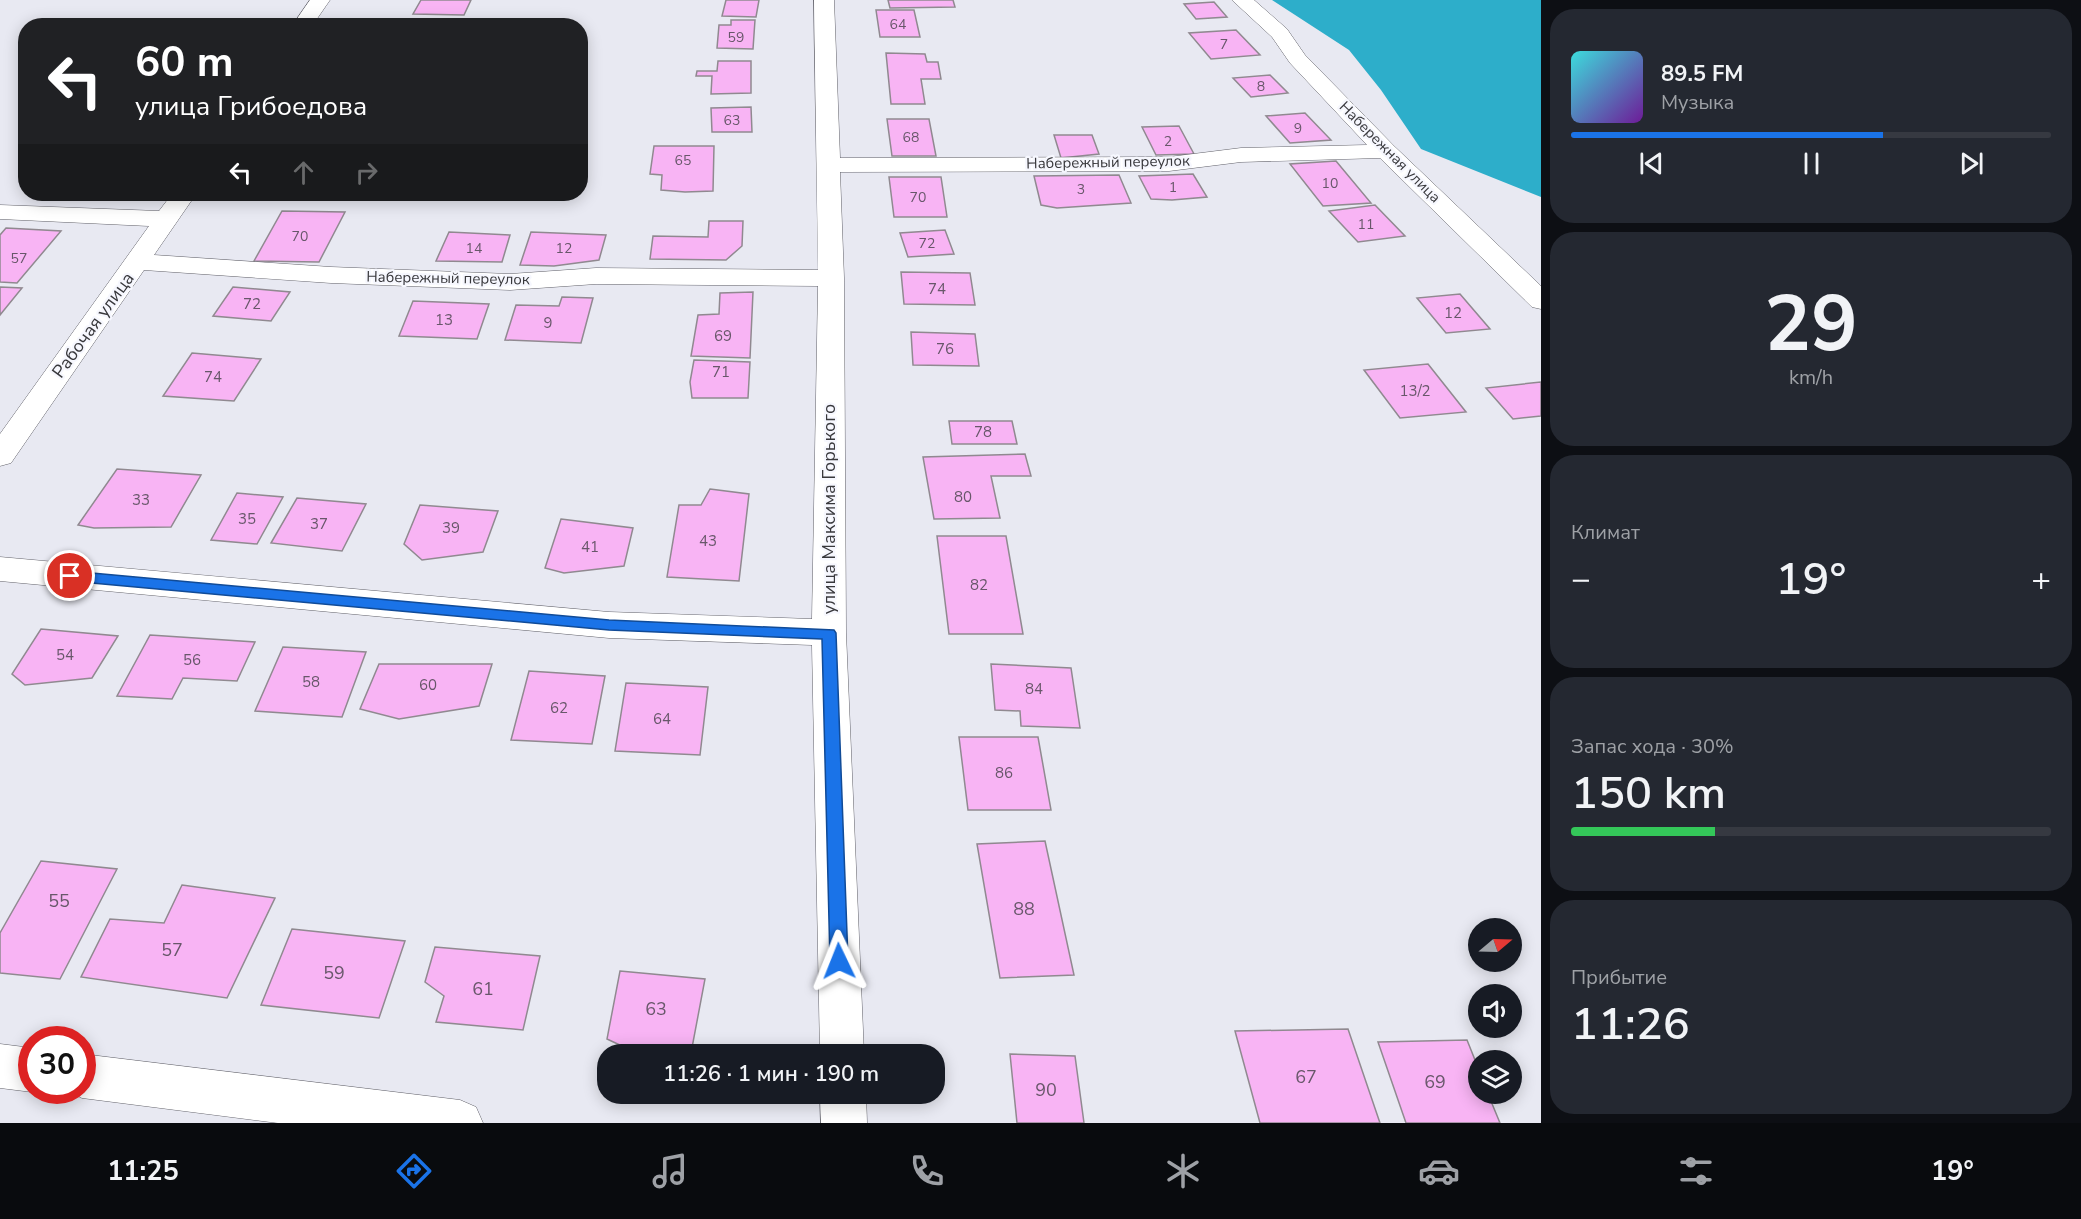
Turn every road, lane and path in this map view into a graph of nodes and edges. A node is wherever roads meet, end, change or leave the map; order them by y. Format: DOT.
graph roads {
  1 [pos="320,0"];
  2 [pos="824,0"];
  3 [pos="1242,0"];
  4 [pos="308,18"];
  5 [pos="1386,151"];
  6 [pos="828,165"];
  7 [pos="179,201"];
  8 [pos="0,212"];
  9 [pos="166,219"];
  10 [pos="138,262"];
  11 [pos="831,278"];
  12 [pos="1541,301"];
  13 [pos="0,456"];
  14 [pos="0,569"];
  15 [pos="829,633"];
  16 [pos="842,1044"];
  17 [pos="0,1066"];
  18 [pos="18,1068"];
  19 [pos="96,1078"];
  20 [pos="843,1104"];
  21 [pos="460,1123"];
  22 [pos="844,1123"];
  1 -- 4 [label="street"];
  2 -- 6 [label="street, улица Максима Горького"];
  3 -- 5 [label="street, Набережная улица"];
  5 -- 6 [label="street, Набережный переулок"];
  5 -- 12 [label="street, Набережная улица"];
  6 -- 11 [label="street, улица Максима Горького"];
  7 -- 9 [label="street, Рабочая улица"];
  8 -- 9 [label="street"];
  9 -- 10 [label="street, Рабочая улица"];
  10 -- 11 [label="street, Набережный переулок"];
  10 -- 13 [label="street, Рабочая улица"];
  11 -- 15 [label="street, улица Максима Горького"];
  14 -- 15 [label="street"];
  15 -- 16 [label="street, улица Максима Горького"];
  17 -- 18 [label="street"];
  19 -- 21 [label="street"];
  20 -- 22 [label="street"];
}
